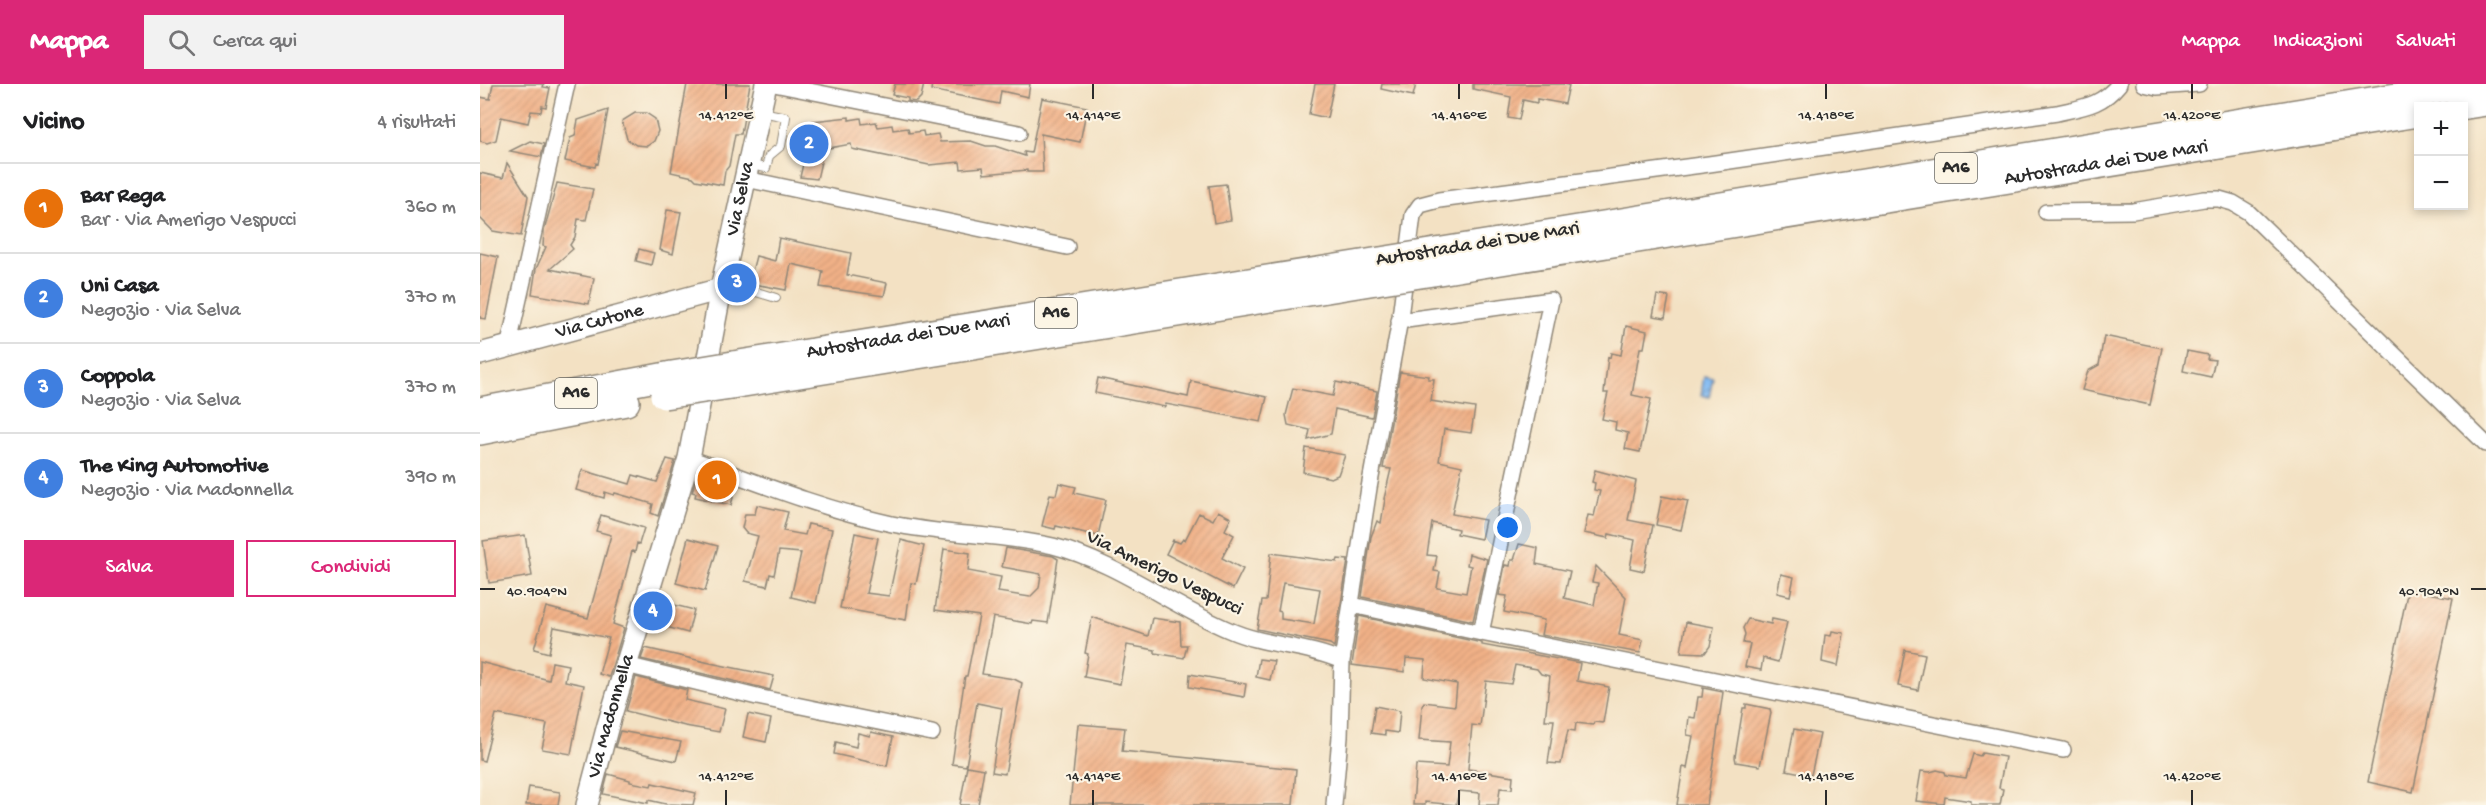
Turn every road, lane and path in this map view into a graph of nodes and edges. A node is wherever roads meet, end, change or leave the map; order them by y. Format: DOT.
graph roads {
  1 [pos="567,84"];
  2 [pos="766,84"];
  3 [pos="774,84"];
  4 [pos="2119,84"];
  5 [pos="2145,84"];
  6 [pos="2199,84"];
  7 [pos="2477,84"];
  8 [pos="2486,102"];
  9 [pos="2468,105"];
  10 [pos="2414,114"];
  11 [pos="1019,134"];
  12 [pos="748,172"];
  13 [pos="2046,212"];
  14 [pos="1067,247"];
  15 [pos="1434,262"];
  16 [pos="722,285"];
  17 [pos="776,298"];
  18 [pos="1399,321"];
  19 [pos="508,348"];
  20 [pos="480,354"];
  21 [pos="668,385"];
  22 [pos="480,411"];
  23 [pos="480,433"];
  24 [pos="2486,444"];
  25 [pos="689,458"];
  26 [pos="1352,605"];
  27 [pos="1481,633"];
  28 [pos="1342,661"];
  29 [pos="626,665"];
  30 [pos="932,733"];
  31 [pos="2064,750"];
  32 [pos="587,805"];
  33 [pos="1334,805"];
  1 -- 19 [label="street"];
  2 -- 12 [label="street, Via Selva"];
  3 -- 11 [label="street"];
  4 -- 18 [label="street"];
  5 -- 6 [label="street"];
  7 -- 15 [label="highway, Autostrada dei Due Mari / A16"];
  8 -- 9 [label="highway"];
  10 -- 15 [label="highway, Autostrada dei Due Mari / A16"];
  12 -- 14 [label="street"];
  12 -- 16 [label="street, Via Selva"];
  13 -- 24 [label="street"];
  15 -- 21 [label="highway, Autostrada dei Due Mari / A16, bridge"];
  16 -- 17 [label="lane"];
  16 -- 19 [label="street, Via Cutone"];
  16 -- 25 [label="street, Via Selva"];
  18 -- 26 [label="street"];
  18 -- 27 [label="street"];
  19 -- 20 [label="street, Via Cutone"];
  21 -- 22 [label="highway, Autostrada dei Due Mari / A16"];
  21 -- 23 [label="highway, Autostrada dei Due Mari / A16"];
  25 -- 28 [label="street, Via Amerigo Vespucci"];
  25 -- 29 [label="street, Via Madonnella"];
  26 -- 27 [label="street"];
  26 -- 28 [label="street"];
  27 -- 31 [label="street"];
  28 -- 33 [label="street"];
  29 -- 30 [label="street"];
  29 -- 32 [label="street, Via Madonnella"];
}
